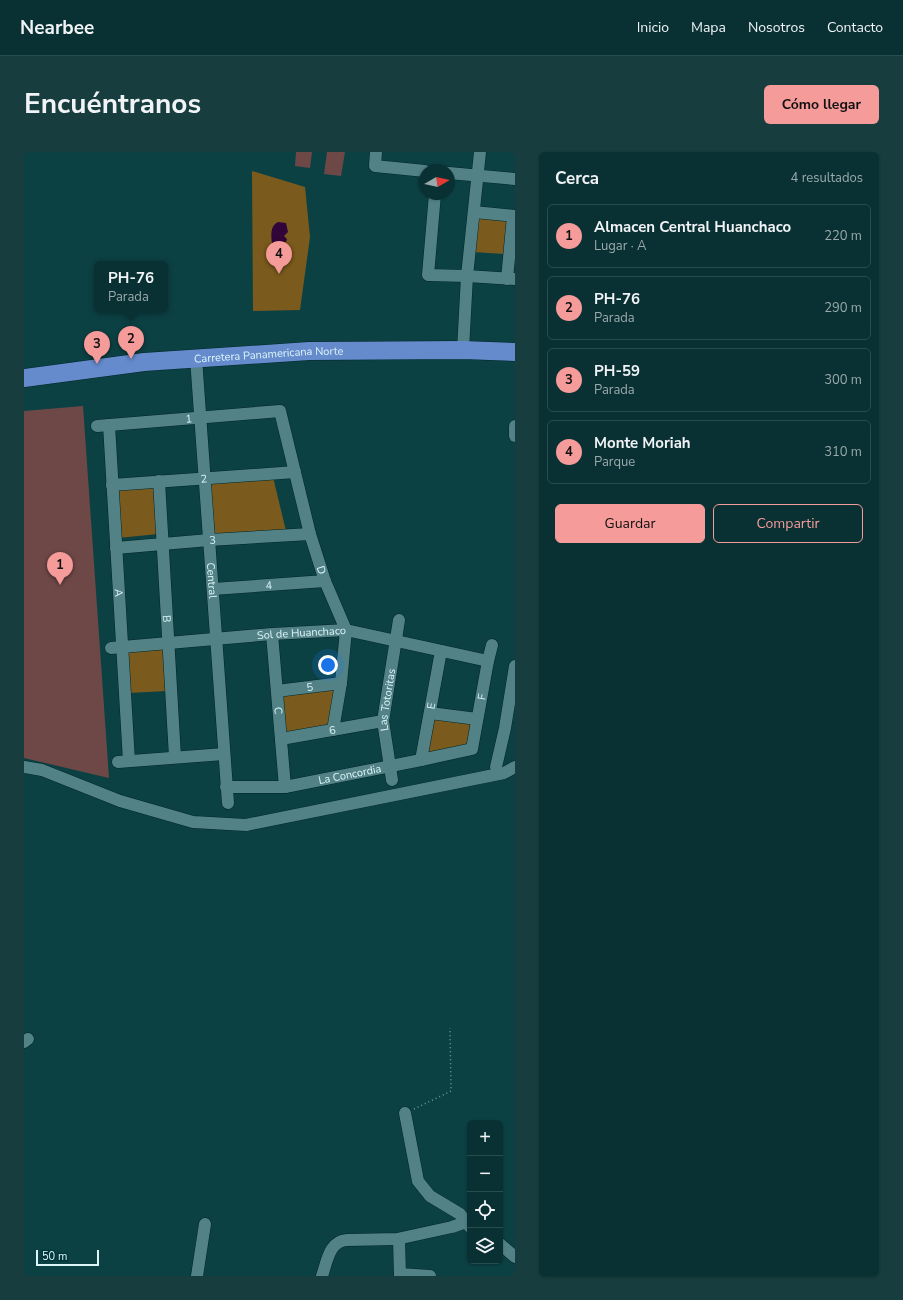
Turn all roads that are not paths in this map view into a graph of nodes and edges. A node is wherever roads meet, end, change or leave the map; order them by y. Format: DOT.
graph roads {
  1 [pos="376,152"];
  2 [pos="480,152"];
  3 [pos="419,170"];
  4 [pos="455,174"];
  5 [pos="478,176"];
  6 [pos="515,180"];
  7 [pos="434,200"];
  8 [pos="474,212"];
  9 [pos="514,216"];
  10 [pos="467,276"];
  11 [pos="511,279"];
  12 [pos="463,350"];
  13 [pos="515,352"];
  14 [pos="196,358"];
  15 [pos="24,378"];
  16 [pos="280,411"];
  17 [pos="200,416"];
  18 [pos="103,425"];
  19 [pos="515,426"];
  20 [pos="515,436"];
  21 [pos="295,472"];
  22 [pos="204,478"];
  23 [pos="159,481"];
  24 [pos="112,485"];
  25 [pos="310,534"];
  26 [pos="209,540"];
  27 [pos="162,544"];
  28 [pos="116,548"];
  29 [pos="325,581"];
  30 [pos="213,589"];
  31 [pos="399,620"];
  32 [pos="346,630"];
  33 [pos="272,634"];
  34 [pos="216,639"];
  35 [pos="396,641"];
  36 [pos="168,643"];
  37 [pos="492,645"];
  38 [pos="117,648"];
  39 [pos="441,651"];
  40 [pos="488,661"];
  41 [pos="515,666"];
  42 [pos="341,684"];
  43 [pos="513,690"];
  44 [pos="277,691"];
  45 [pos="430,713"];
  46 [pos="477,719"];
  47 [pos="383,721"];
  48 [pos="510,727"];
  49 [pos="333,730"];
  50 [pos="281,738"];
  51 [pos="472,749"];
  52 [pos="224,754"];
  53 [pos="175,757"];
  54 [pos="421,760"];
  55 [pos="24,767"];
  56 [pos="390,767"];
  57 [pos="496,767"];
  58 [pos="515,768"];
  59 [pos="392,780"];
  60 [pos="226,787"];
  61 [pos="285,787"];
  62 [pos="228,803"];
  63 [pos="405,1113"];
  64 [pos="205,1224"];
  65 [pos="467,1224"];
  66 [pos="467,1225"];
  67 [pos="399,1238"];
  68 [pos="503,1247"];
  69 [pos="515,1257"];
  70 [pos="400,1275"];
  71 [pos="197,1276"];
  72 [pos="322,1276"];
  73 [pos="430,1276"];
  1 -- 3 [label="street"];
  2 -- 5 [label="street"];
  4 -- 5 [label="street"];
  5 -- 6 [label="street"];
  5 -- 8 [label="street"];
  7 -- 10 [label="street"];
  8 -- 9 [label="street"];
  8 -- 10 [label="street"];
  9 -- 11 [label="street"];
  10 -- 11 [label="street"];
  10 -- 12 [label="street"];
  12 -- 13 [label="highway, Carretera Panamericana Norte"];
  12 -- 14 [label="highway, Carretera Panamericana Norte"];
  14 -- 15 [label="highway, Carretera Panamericana Norte"];
  14 -- 17 [label="street, Central"];
  16 -- 17 [label="street, 1"];
  16 -- 21 [label="street, D"];
  17 -- 18 [label="street, 1"];
  17 -- 22 [label="street, Central"];
  18 -- 24 [label="street, A"];
  19 -- 20 [label="street"];
  21 -- 22 [label="street, 2"];
  21 -- 25 [label="street, D"];
  22 -- 23 [label="street, 2"];
  22 -- 26 [label="street, Central"];
  23 -- 24 [label="street, 2"];
  23 -- 27 [label="street, B"];
  24 -- 28 [label="street, A"];
  25 -- 26 [label="street, 3"];
  25 -- 29 [label="street, D"];
  26 -- 27 [label="street, 3"];
  26 -- 30 [label="street, Central"];
  27 -- 28 [label="street, 3"];
  27 -- 36 [label="street, B"];
  28 -- 38 [label="street, A"];
  29 -- 30 [label="street, 4"];
  29 -- 32 [label="street, D"];
  30 -- 34 [label="street, Central"];
  31 -- 35 [label="street, Las Totoritas"];
  32 -- 33 [label="street, Sol de Huanchaco"];
  32 -- 35 [label="street, Sol de Huanchaco"];
  32 -- 42 [label="street, D"];
  33 -- 34 [label="street, Sol de Huanchaco"];
  33 -- 44 [label="street, C"];
  34 -- 36 [label="street, Sol de Huanchaco"];
  34 -- 52 [label="street, Central"];
  35 -- 39 [label="street, Sol de Huanchaco"];
  35 -- 47 [label="street, Las Totoritas"];
  36 -- 38 [label="street, Sol de Huanchaco"];
  36 -- 53 [label="street, B"];
  37 -- 40 [label="street, F"];
  38 -- 53 [label="street, A"];
  39 -- 40 [label="street, Sol de Huanchaco"];
  39 -- 45 [label="street, E"];
  40 -- 46 [label="street, F"];
  41 -- 43 [label="street"];
  42 -- 44 [label="street, 5"];
  42 -- 49 [label="street, D"];
  43 -- 48 [label="street"];
  44 -- 50 [label="street, C"];
  45 -- 46 [label="street"];
  45 -- 54 [label="street, E"];
  46 -- 51 [label="street, F"];
  47 -- 49 [label="street, 6"];
  47 -- 56 [label="street, Las Totoritas"];
  48 -- 57 [label="street"];
  49 -- 50 [label="street, 6"];
  50 -- 61 [label="street, C"];
  51 -- 54 [label="street, La Concordia"];
  52 -- 53 [label="street"];
  52 -- 60 [label="street, Central"];
  54 -- 56 [label="street, La Concordia"];
  55 -- 58 [label="street"];
  56 -- 59 [label="street, Las Totoritas"];
  56 -- 61 [label="street, La Concordia"];
  60 -- 61 [label="street, La Concordia"];
  60 -- 62 [label="street, Central"];
  63 -- 65 [label="street"];
  64 -- 71 [label="street"];
  66 -- 67 [label="street"];
  67 -- 70 [label="street"];
  67 -- 72 [label="street"];
  68 -- 69 [label="street"];
  70 -- 73 [label="street"];
}
